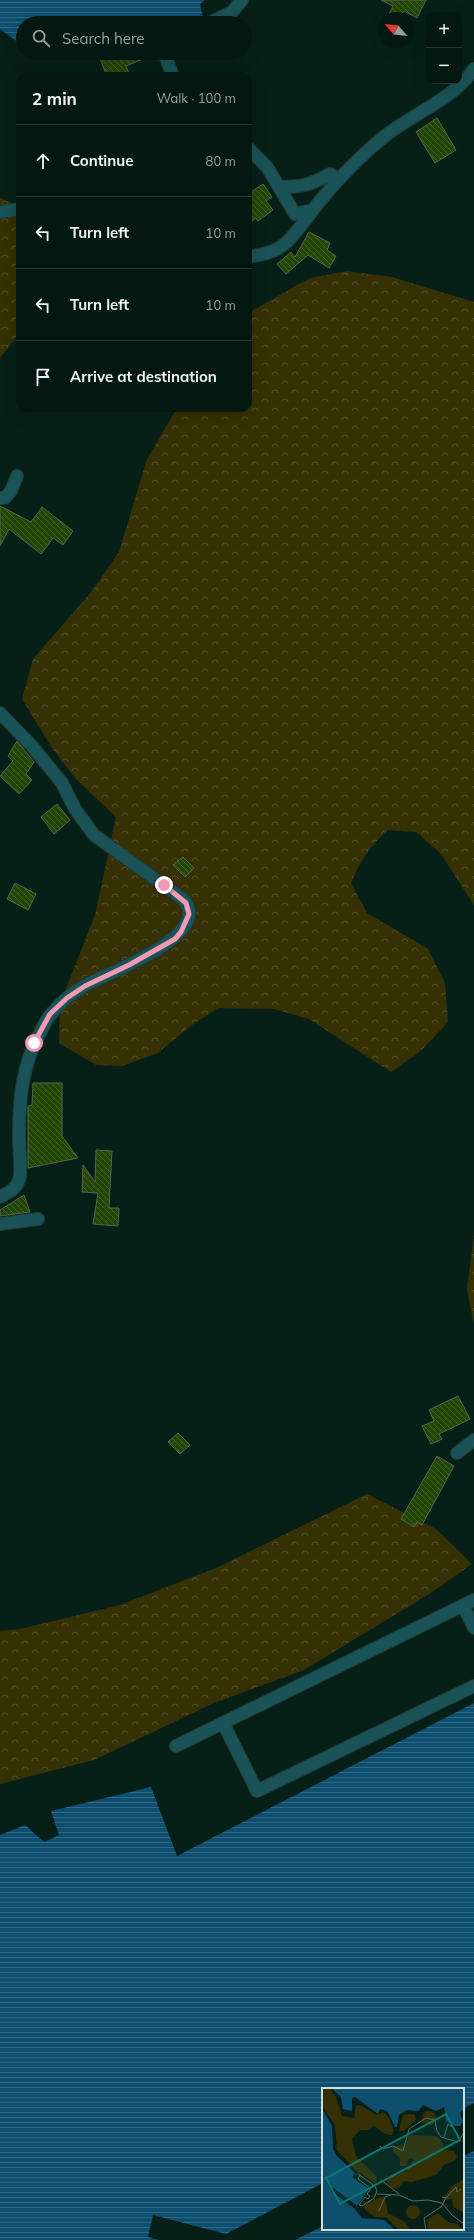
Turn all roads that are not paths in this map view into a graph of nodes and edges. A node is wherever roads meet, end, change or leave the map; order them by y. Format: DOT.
graph roads {
  1 [pos="242,0"];
  2 [pos="224,16"];
  3 [pos="167,60"];
  4 [pos="474,69"];
  5 [pos="171,72"];
  6 [pos="252,152"];
  7 [pos="338,179"];
  8 [pos="280,187"];
  9 [pos="16,210"];
  10 [pos="312,210"];
  11 [pos="0,212"];
  12 [pos="252,257"];
  13 [pos="17,476"];
  14 [pos="0,498"];
  15 [pos="0,713"];
  16 [pos="0,1197"];
  17 [pos="38,1219"];
  18 [pos="0,1224"];
  19 [pos="474,1440"];
  20 [pos="457,1453"];
  21 [pos="468,1602"];
  22 [pos="474,1628"];
  23 [pos="474,1686"];
  24 [pos="223,1723"];
  25 [pos="176,1746"];
  1 -- 2 [label="street"];
  3 -- 5 [label="street"];
  4 -- 7 [label="street"];
  6 -- 8 [label="street"];
  7 -- 8 [label="street"];
  7 -- 10 [label="street"];
  8 -- 10 [label="street"];
  9 -- 11 [label="street"];
  10 -- 12 [label="street"];
  13 -- 14 [label="street"];
  15 -- 16 [label="street"];
  17 -- 18 [label="street"];
  19 -- 20 [label="street"];
  21 -- 22 [label="street"];
  21 -- 24 [label="street"];
  23 -- 24 [label="street"];
  24 -- 25 [label="street"];
}
